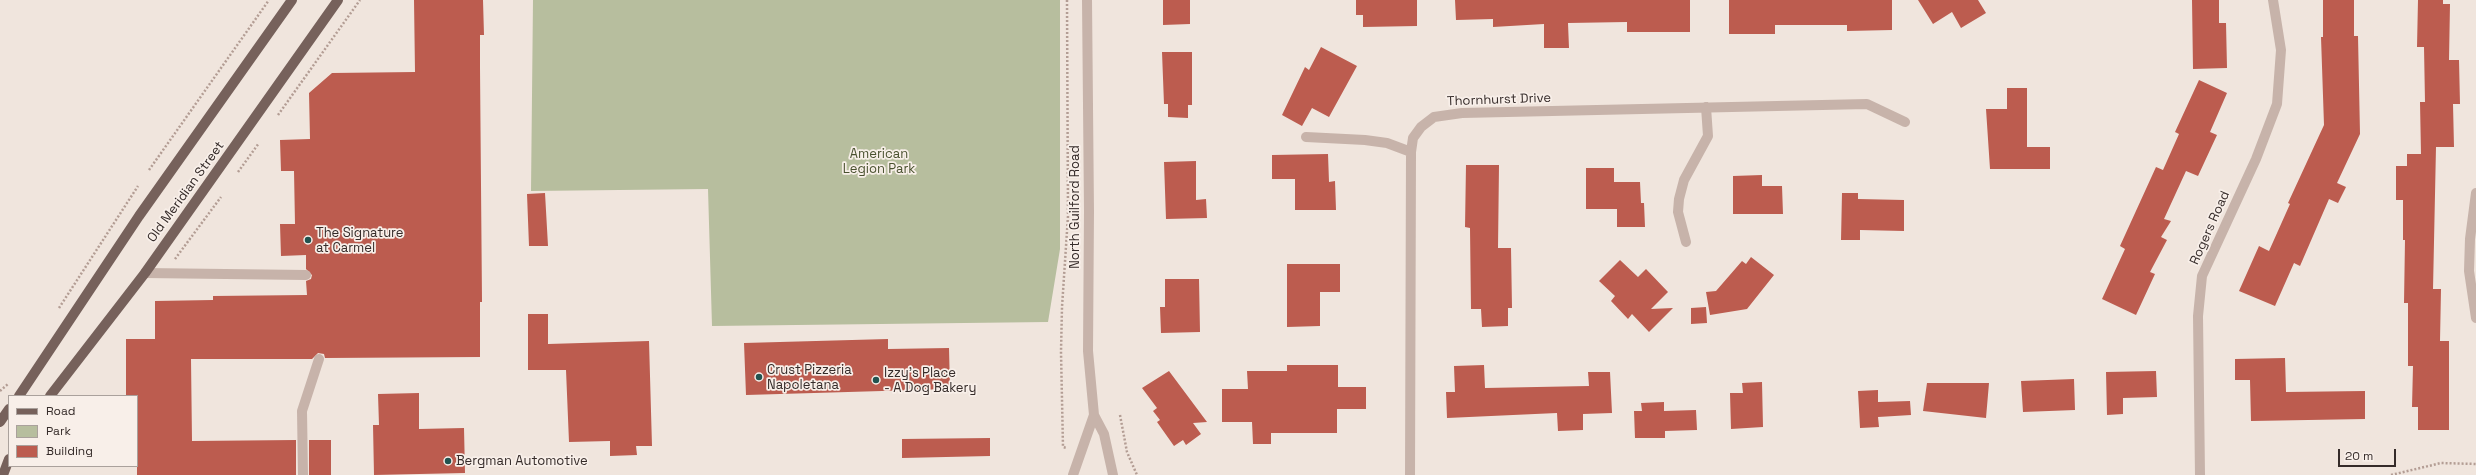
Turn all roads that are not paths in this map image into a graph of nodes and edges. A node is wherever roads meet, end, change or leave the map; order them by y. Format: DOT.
graph roads {
  1 [pos="292,0"];
  2 [pos="338,0"];
  3 [pos="1087,0"];
  4 [pos="2273,0"];
  5 [pos="1706,107"];
  6 [pos="1905,122"];
  7 [pos="1306,137"];
  8 [pos="1411,152"];
  9 [pos="2476,193"];
  10 [pos="1686,242"];
  11 [pos="145,273"];
  12 [pos="306,275"];
  13 [pos="2476,318"];
  14 [pos="318,358"];
  15 [pos="20,395"];
  16 [pos="51,395"];
  17 [pos="8,410"];
  18 [pos="1094,414"];
  19 [pos="0,422"];
  20 [pos="8,462"];
  21 [pos="4,473"];
  22 [pos="303,475"];
  23 [pos="1073,475"];
  24 [pos="1113,475"];
  25 [pos="1410,475"];
  26 [pos="2200,475"];
  1 -- 15 [label="main road, Old Meridian Street"];
  2 -- 11 [label="main road, Old Meridian Street"];
  3 -- 18 [label="street, North Guilford Road"];
  4 -- 26 [label="street, Rogers Road"];
  5 -- 6 [label="street, Thornhurst Drive"];
  5 -- 8 [label="street, Thornhurst Drive"];
  5 -- 10 [label="street"];
  7 -- 8 [label="street"];
  8 -- 25 [label="street, Thornhurst Drive"];
  9 -- 13 [label="street"];
  11 -- 12 [label="street"];
  11 -- 16 [label="main road, Old Meridian Street"];
  14 -- 22 [label="street"];
  17 -- 19 [label="main road"];
  18 -- 23 [label="street, North Guilford Road"];
  18 -- 24 [label="street, North Guilford Road"];
  20 -- 21 [label="main road"];
}
